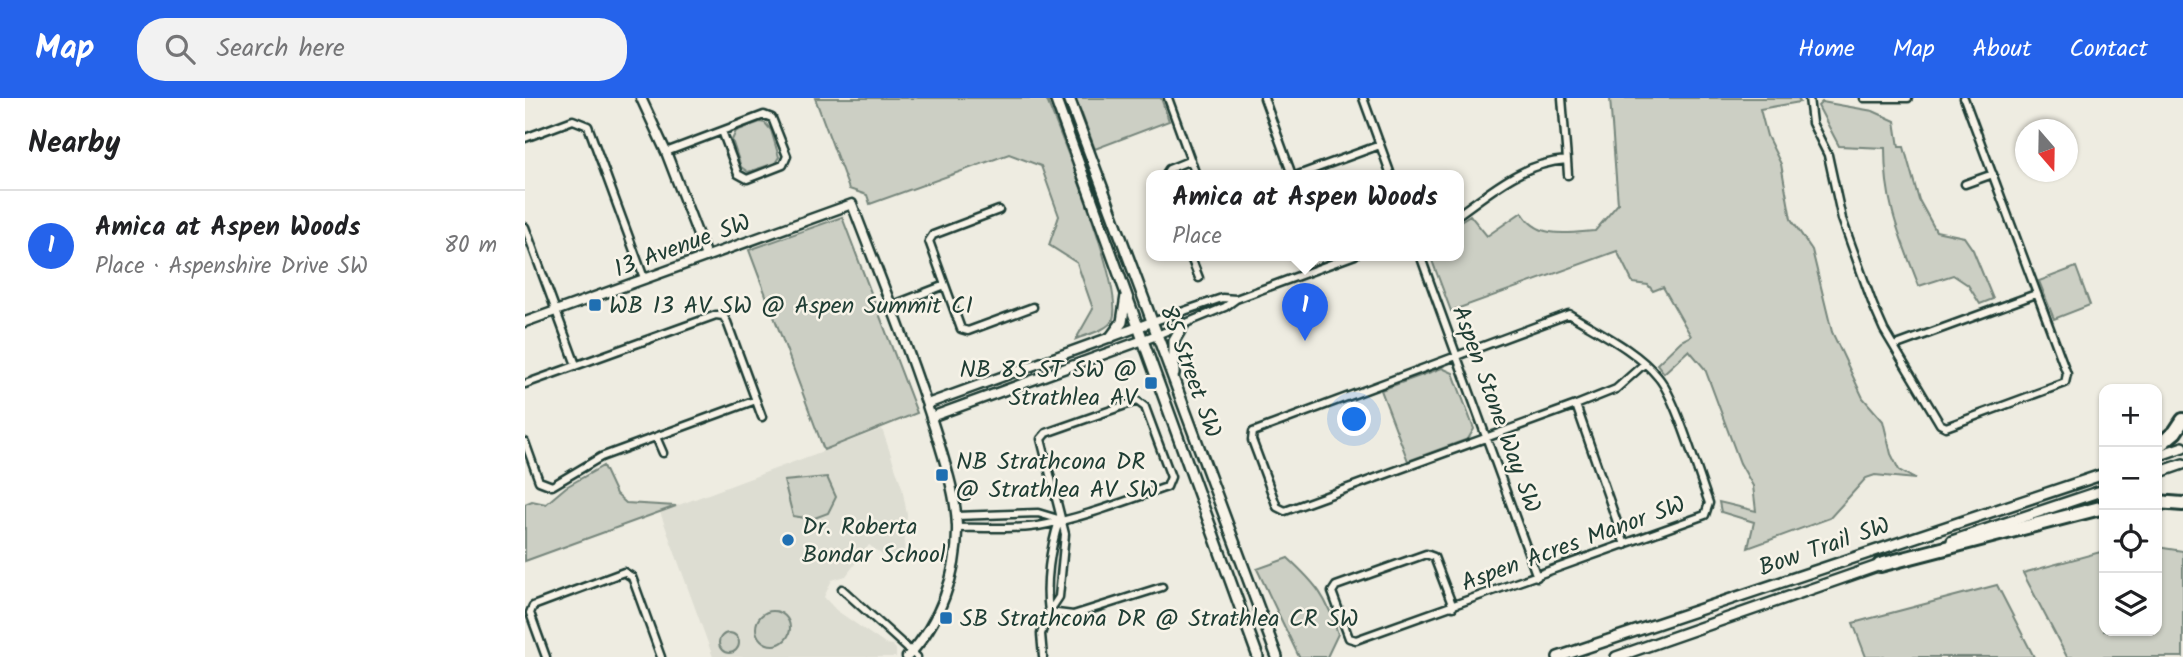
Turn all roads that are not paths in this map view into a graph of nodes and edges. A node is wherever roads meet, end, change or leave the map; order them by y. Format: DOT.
graph roads {
  1 [pos="641,98"];
  2 [pos="1055,98"];
  3 [pos="1069,98"];
  4 [pos="1168,98"];
  5 [pos="1263,98"];
  6 [pos="1363,98"];
  7 [pos="1562,98"];
  8 [pos="1809,98"];
  9 [pos="1864,98"];
  10 [pos="1908,98"];
  11 [pos="1964,98"];
  12 [pos="722,131"];
  13 [pos="525,138"];
  14 [pos="1380,145"];
  15 [pos="666,152"];
  16 [pos="1191,160"];
  17 [pos="1567,160"];
  18 [pos="1168,170"];
  19 [pos="1194,170"];
  20 [pos="1290,170"];
  21 [pos="1312,170"];
  22 [pos="1389,170"];
  23 [pos="1993,174"];
  24 [pos="1568,175"];
  25 [pos="1965,184"];
  26 [pos="999,210"];
  27 [pos="1464,210"];
  28 [pos="525,227"];
  29 [pos="706,256"];
  30 [pos="1192,261"];
  31 [pos="1339,261"];
  32 [pos="1422,261"];
  33 [pos="644,278"];
  34 [pos="1199,278"];
  35 [pos="945,285"];
  36 [pos="2036,294"];
  37 [pos="1126,296"];
  38 [pos="1236,299"];
  39 [pos="891,306"];
  40 [pos="1033,307"];
  41 [pos="556,311"];
  42 [pos="525,322"];
  43 [pos="1152,322"];
  44 [pos="1184,324"];
  45 [pos="1138,327"];
  46 [pos="1157,335"];
  47 [pos="1111,337"];
  48 [pos="1142,340"];
  49 [pos="1894,346"];
  50 [pos="1457,356"];
  51 [pos="1644,364"];
  52 [pos="576,365"];
  53 [pos="1174,383"];
  54 [pos="525,384"];
  55 [pos="757,400"];
  56 [pos="927,404"];
  57 [pos="1576,405"];
  58 [pos="762,417"];
  59 [pos="931,417"];
  60 [pos="2183,420"];
  61 [pos="656,437"];
  62 [pos="1487,437"];
  63 [pos="525,442"];
  64 [pos="2162,443"];
  65 [pos="2183,447"];
  66 [pos="663,453"];
  67 [pos="2162,454"];
  68 [pos="2183,464"];
  69 [pos="2162,471"];
  70 [pos="2099,476"];
  71 [pos="2099,492"];
  72 [pos="2162,502"];
  73 [pos="2183,504"];
  74 [pos="2099,508"];
  75 [pos="956,516"];
  76 [pos="1060,519"];
  77 [pos="957,528"];
  78 [pos="1625,545"];
  79 [pos="1880,565"];
  80 [pos="1537,577"];
  81 [pos="1230,580"];
  82 [pos="1162,587"];
  83 [pos="842,589"];
  84 [pos="1453,607"];
  85 [pos="1049,612"];
  86 [pos="1576,652"];
  87 [pos="912,655"];
  88 [pos="546,657"];
  89 [pos="661,657"];
  90 [pos="1043,657"];
  91 [pos="1259,657"];
  92 [pos="1277,657"];
  93 [pos="1557,657"];
  94 [pos="1563,657"];
  95 [pos="1616,657"];
  1 -- 15 [label="street"];
  2 -- 37 [label="main road, 85 Street SW"];
  3 -- 43 [label="main road, 85 Street SW"];
  4 -- 16 [label="street"];
  5 -- 20 [label="street"];
  6 -- 14 [label="street"];
  7 -- 17 [label="street"];
  8 -- 49 [label="street"];
  9 -- 10 [label="street"];
  11 -- 23 [label="street"];
  12 -- 12 [label="street"];
  12 -- 15 [label="street"];
  13 -- 33 [label="street"];
  14 -- 21 [label="street"];
  14 -- 22 [label="street"];
  15 -- 29 [label="street"];
  16 -- 18 [label="street"];
  16 -- 19 [label="street"];
  17 -- 24 [label="street"];
  17 -- 27 [label="street"];
  23 -- 25 [label="street"];
  23 -- 36 [label="street"];
  26 -- 35 [label="street"];
  28 -- 41 [label="street"];
  29 -- 33 [label="street, 13 Avenue SW"];
  29 -- 39 [label="street, 13 Avenue SW"];
  30 -- 34 [label="street"];
  31 -- 38 [label="street"];
  32 -- 50 [label="street, Aspen Stone Way SW"];
  33 -- 41 [label="street, 13 Avenue SW"];
  35 -- 39 [label="street"];
  35 -- 40 [label="street"];
  36 -- 49 [label="street"];
  36 -- 49 [label="street"];
  37 -- 45 [label="main road, 85 Street SW"];
  37 -- 47 [label="main road"];
  38 -- 43 [label="street"];
  38 -- 44 [label="street"];
  39 -- 56 [label="street"];
  41 -- 42 [label="street, 13 Avenue SW"];
  41 -- 52 [label="street"];
  43 -- 45 [label="street"];
  43 -- 46 [label="main road, 85 Street SW"];
  44 -- 46 [label="street"];
  44 -- 53 [label="main road"];
  45 -- 47 [label="street"];
  45 -- 48 [label="main road, 85 Street SW"];
  46 -- 48 [label="street"];
  46 -- 53 [label="main road, 85 Street SW"];
  47 -- 56 [label="street"];
  48 -- 59 [label="street"];
  48 -- 81 [label="main road, 85 Street SW"];
  50 -- 51 [label="street, Aspen Acres Manor SW"];
  50 -- 62 [label="street, Aspen Stone Way SW"];
  50 -- 62 [label="street"];
  51 -- 57 [label="street"];
  51 -- 78 [label="street, Aspen Acres Manor SW"];
  52 -- 54 [label="street"];
  52 -- 55 [label="street"];
  53 -- 92 [label="main road, 85 Street SW"];
  55 -- 58 [label="street"];
  55 -- 61 [label="street"];
  56 -- 59 [label="street"];
  57 -- 62 [label="street"];
  57 -- 78 [label="street"];
  59 -- 75 [label="street"];
  60 -- 64 [label="highway"];
  61 -- 63 [label="street"];
  61 -- 66 [label="street"];
  62 -- 80 [label="street, Aspen Stone Way SW"];
  65 -- 67 [label="main road"];
  68 -- 69 [label="main road"];
  70 -- 86 [label="main road, Bow Trail SW"];
  71 -- 79 [label="main road, Bow Trail SW"];
  72 -- 73 [label="highway"];
  74 -- 79 [label="highway"];
  75 -- 76 [label="street"];
  75 -- 77 [label="street"];
  76 -- 76 [label="street"];
  76 -- 77 [label="street"];
  76 -- 85 [label="street"];
  76 -- 85 [label="street"];
  77 -- 87 [label="street"];
  78 -- 80 [label="street, Aspen Acres Manor SW"];
  79 -- 95 [label="main road, Bow Trail SW"];
  80 -- 84 [label="street, Aspen Acres Manor SW"];
  81 -- 91 [label="main road"];
  81 -- 91 [label="main road, 85 Street SW"];
  82 -- 85 [label="street"];
  83 -- 87 [label="street"];
  84 -- 84 [label="street, Aspen Acres Manor SW"];
  85 -- 90 [label="street"];
  86 -- 93 [label="main road, Bow Trail SW"];
  86 -- 94 [label="main road"];
  88 -- 89 [label="street"];
}
